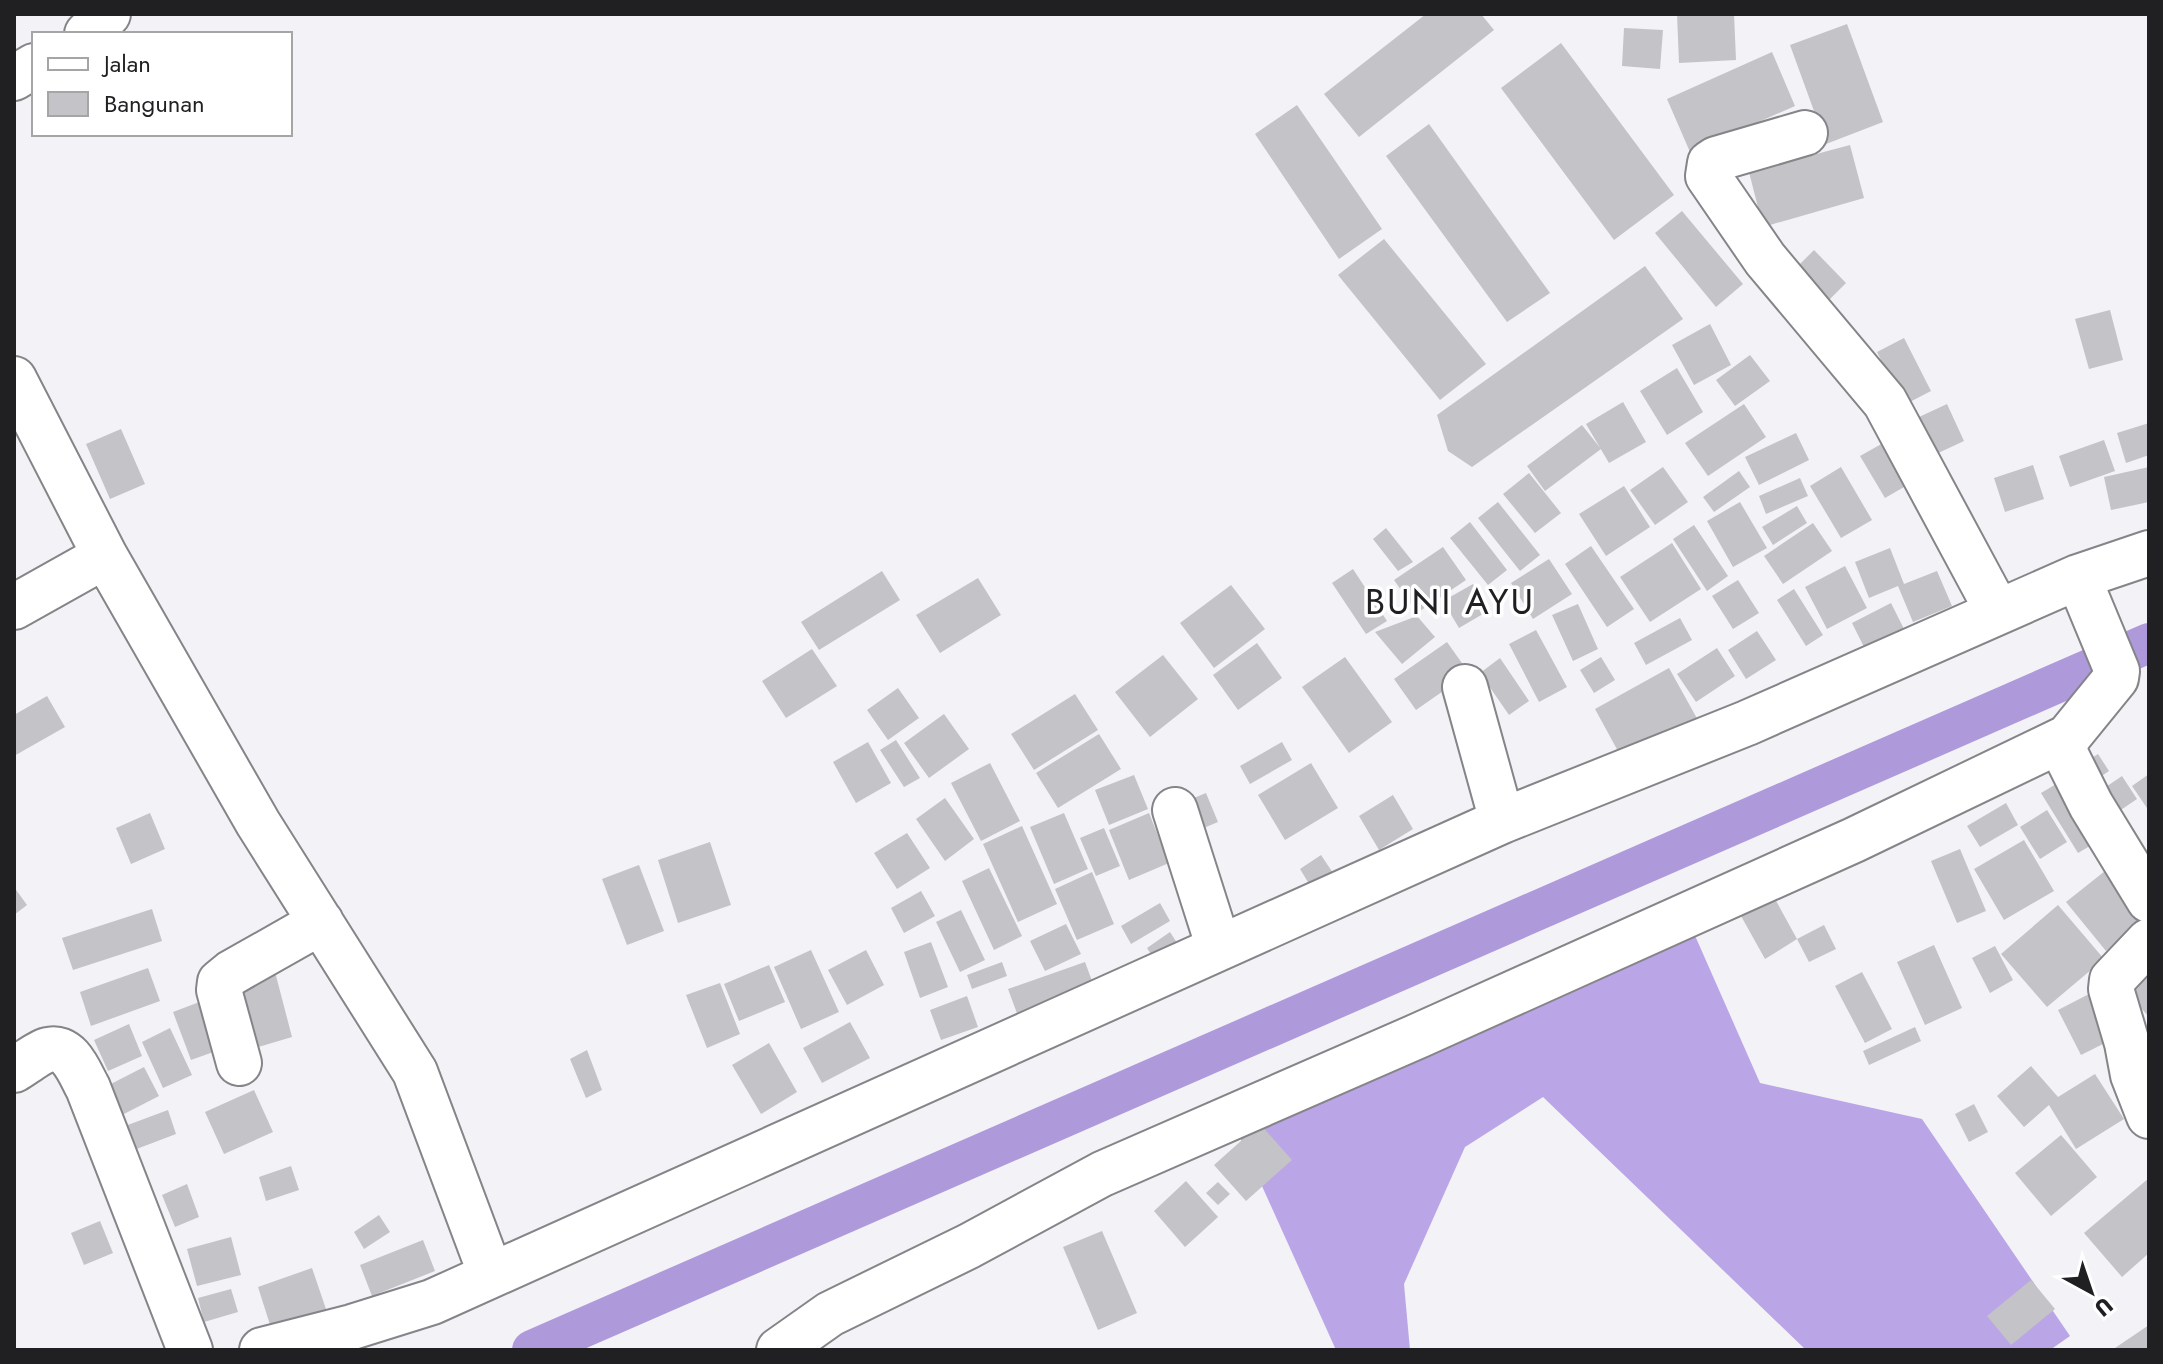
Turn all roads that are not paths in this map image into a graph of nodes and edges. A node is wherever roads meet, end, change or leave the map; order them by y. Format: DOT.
graph roads {
  1 [pos="108,14"];
  2 [pos="89,32"];
  3 [pos="32,67"];
  4 [pos="14,78"];
  5 [pos="1805,133"];
  6 [pos="14,379"];
  7 [pos="2149,553"];
  8 [pos="105,556"];
  9 [pos="2081,586"];
  10 [pos="14,607"];
  11 [pos="1998,612"];
  12 [pos="1465,687"];
  13 [pos="2068,737"];
  14 [pos="1175,810"];
  15 [pos="1502,821"];
  16 [pos="2149,900"];
  17 [pos="321,922"];
  18 [pos="2149,941"];
  19 [pos="1219,948"];
  20 [pos="239,1063"];
  21 [pos="14,1070"];
  22 [pos="2149,1116"];
  23 [pos="491,1275"];
  24 [pos="190,1350"];
  25 [pos="262,1350"];
  26 [pos="779,1350"];
  1 -- 2 [label="street"];
  3 -- 4 [label="street"];
  5 -- 11 [label="street"];
  6 -- 8 [label="street"];
  7 -- 9 [label="street"];
  8 -- 10 [label="street"];
  8 -- 17 [label="street"];
  9 -- 11 [label="street"];
  9 -- 13 [label="street"];
  11 -- 15 [label="street"];
  12 -- 15 [label="street"];
  13 -- 16 [label="street"];
  13 -- 26 [label="street"];
  14 -- 19 [label="street"];
  15 -- 19 [label="street"];
  17 -- 20 [label="street"];
  17 -- 23 [label="street"];
  18 -- 22 [label="street"];
  19 -- 23 [label="street"];
  21 -- 24 [label="street"];
  23 -- 25 [label="street"];
}
